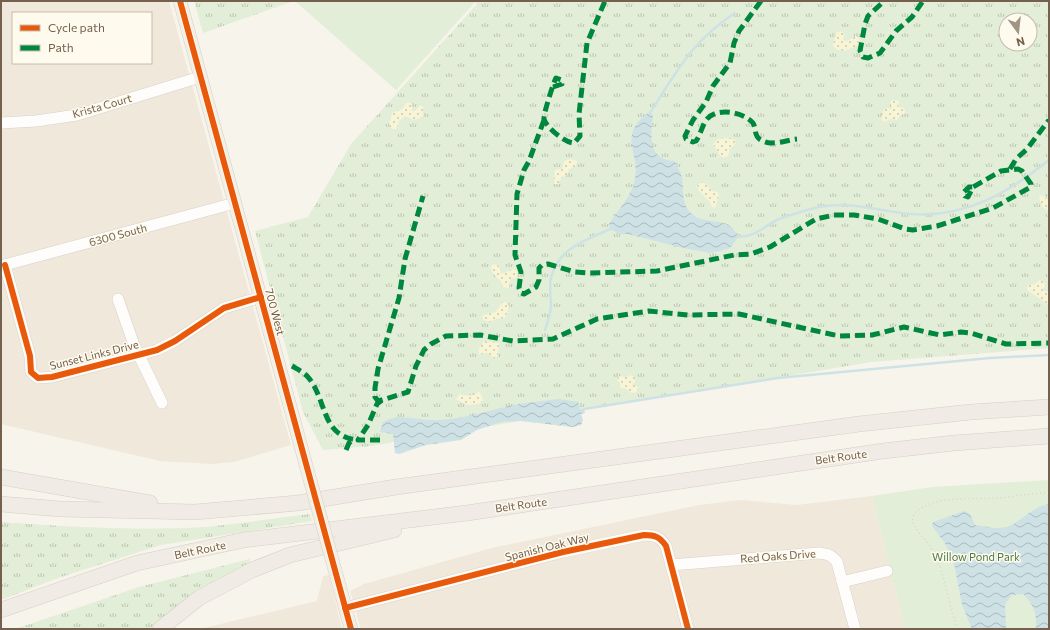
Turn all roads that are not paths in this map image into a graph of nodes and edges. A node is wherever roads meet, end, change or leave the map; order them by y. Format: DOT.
graph roads {
  1 [pos="180,1"];
  2 [pos="200,77"];
  3 [pos="1,123"];
  4 [pos="235,203"];
  5 [pos="3,266"];
  6 [pos="260,297"];
  7 [pos="118,299"];
  8 [pos="139,355"];
  9 [pos="162,403"];
  10 [pos="1049,407"];
  11 [pos="1049,436"];
  12 [pos="1,473"];
  13 [pos="1,477"];
  14 [pos="21,480"];
  15 [pos="1,504"];
  16 [pos="194,512"];
  17 [pos="467,513"];
  18 [pos="671,565"];
  19 [pos="887,570"];
  20 [pos="842,582"];
  21 [pos="345,608"];
  22 [pos="1,610"];
  23 [pos="160,629"];
  24 [pos="351,629"];
  25 [pos="688,629"];
  26 [pos="855,629"];
  1 -- 2 [label="main road, 700 West"];
  2 -- 3 [label="street, Krista Court"];
  2 -- 4 [label="main road, 700 West"];
  4 -- 5 [label="street, 6300 South"];
  4 -- 6 [label="main road, 700 West"];
  5 -- 8 [label="street, Sunset Links Drive"];
  6 -- 8 [label="street, Sunset Links Drive"];
  6 -- 21 [label="main road, 700 West, bridge"];
  7 -- 8 [label="street"];
  8 -- 9 [label="street"];
  10 -- 16 [label="highway"];
  11 -- 17 [label="highway, Belt Route"];
  12 -- 14 [label="highway"];
  13 -- 14 [label="highway"];
  14 -- 16 [label="highway"];
  15 -- 16 [label="highway"];
  17 -- 22 [label="highway, Belt Route"];
  17 -- 23 [label="highway"];
  18 -- 20 [label="street, Red Oaks Drive"];
  18 -- 21 [label="street, Spanish Oak Way"];
  18 -- 25 [label="street, Spanish Oak Way"];
  19 -- 20 [label="street"];
  20 -- 26 [label="street, Red Oaks Drive"];
  21 -- 24 [label="main road, 700 West"];
}
